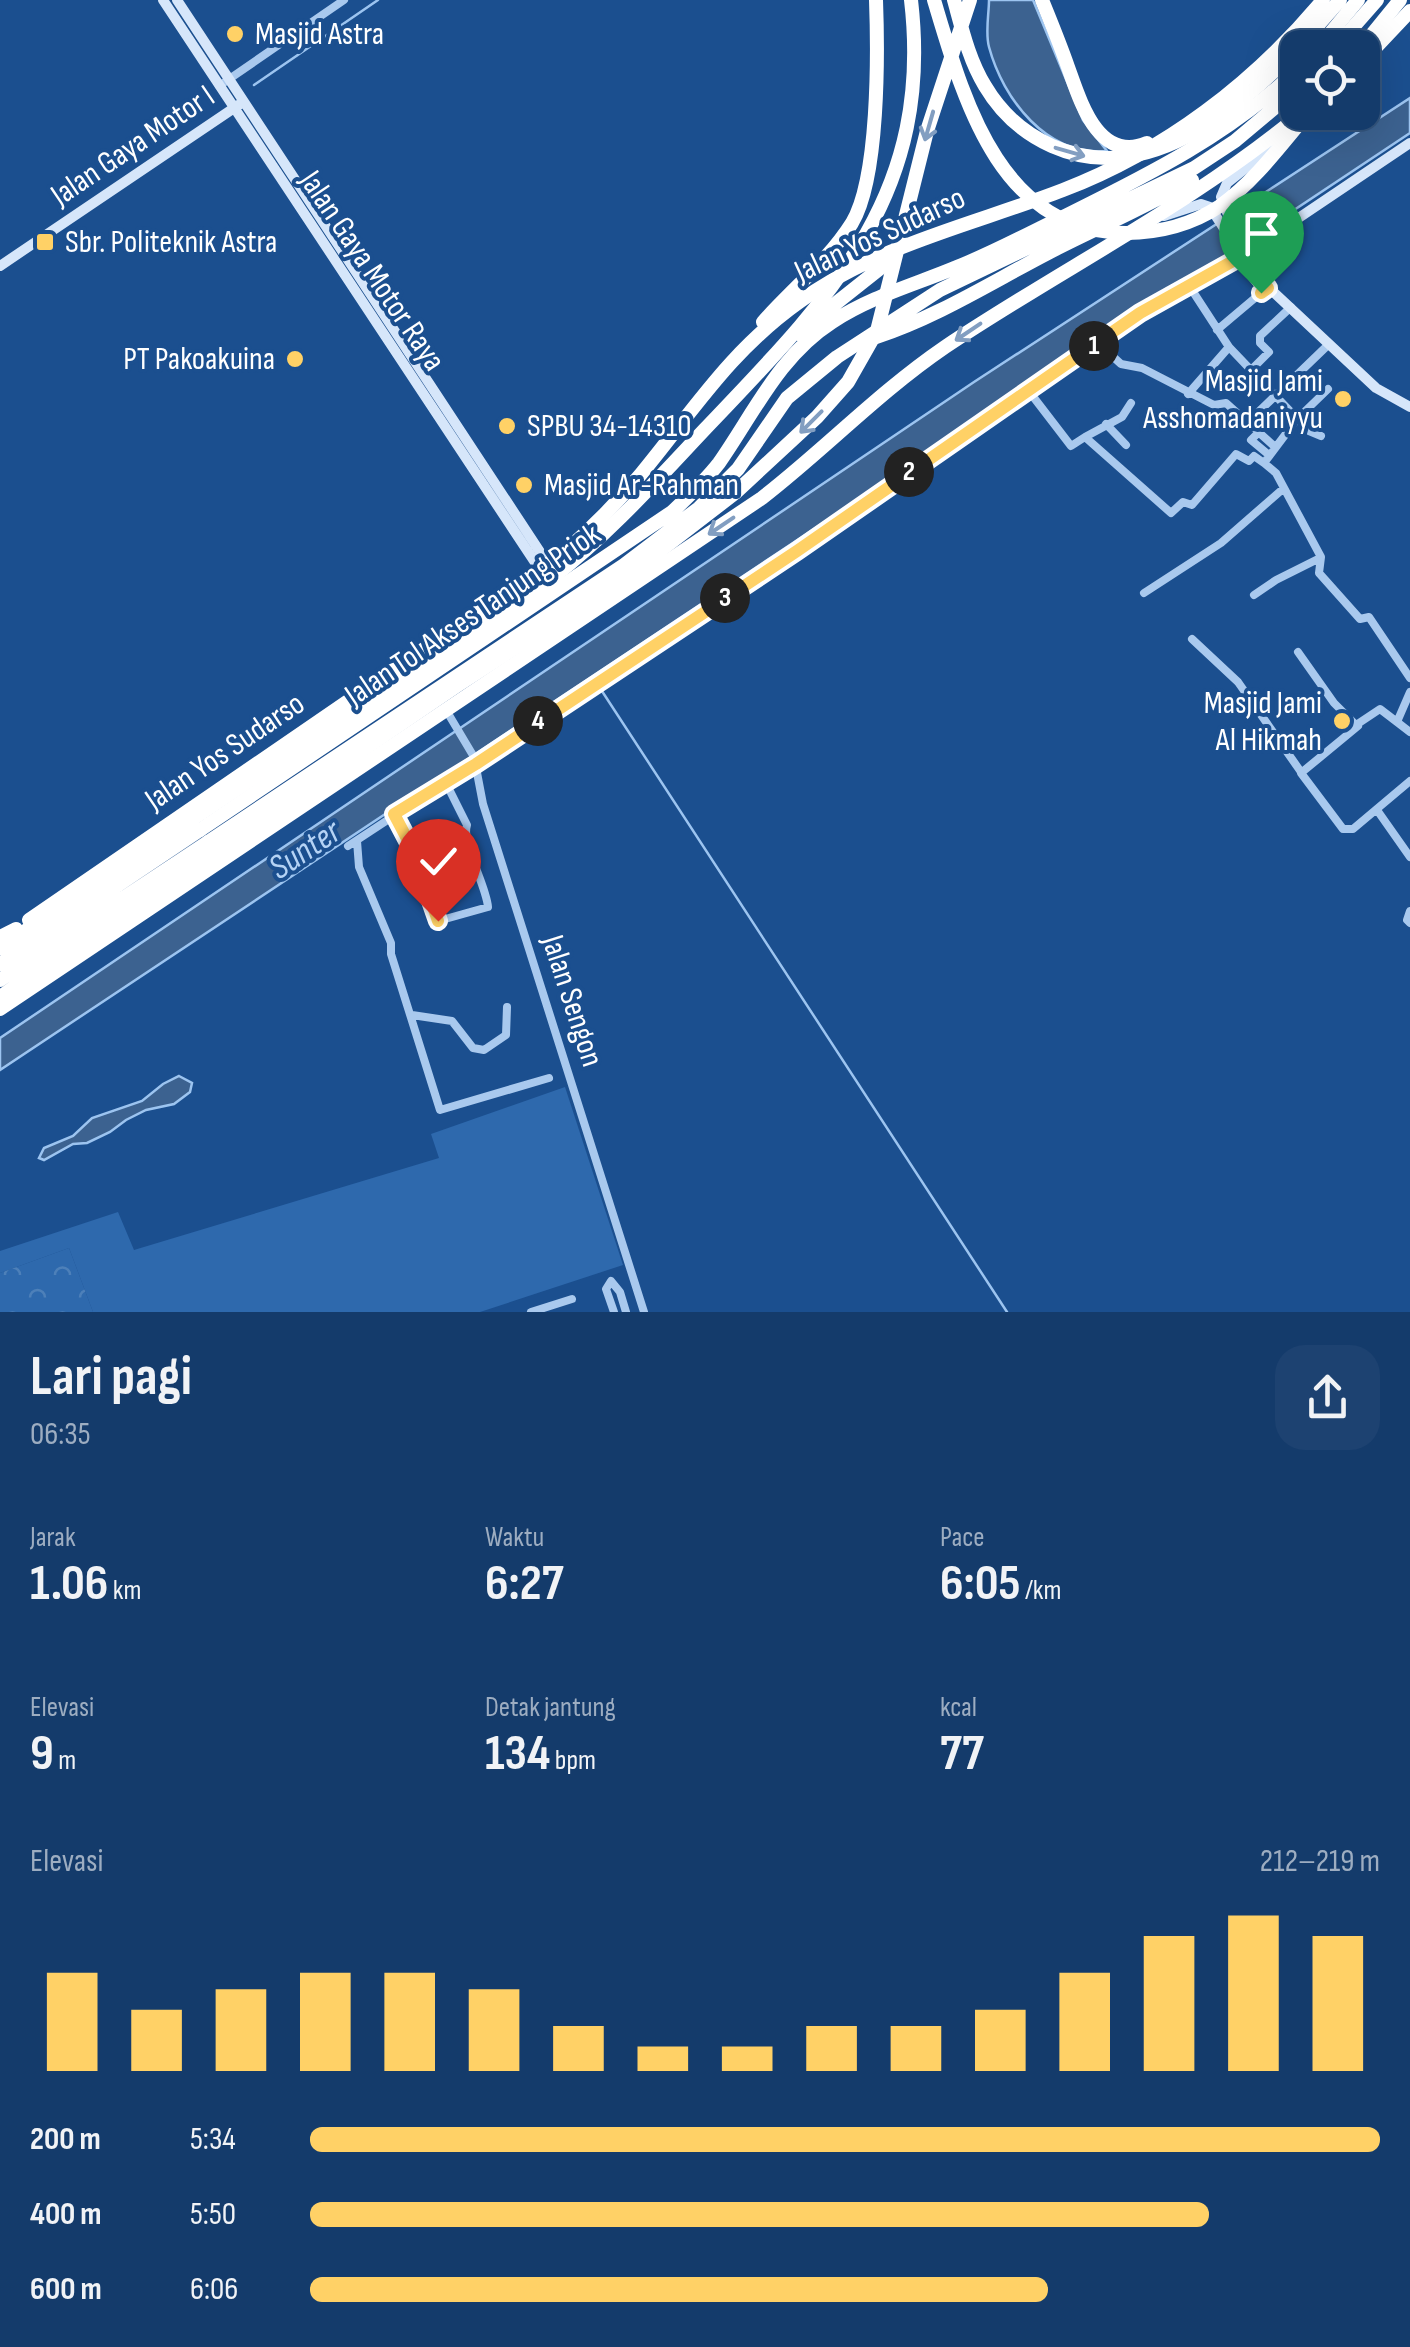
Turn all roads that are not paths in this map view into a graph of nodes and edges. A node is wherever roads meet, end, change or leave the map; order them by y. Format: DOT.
graph roads {
  1 [pos="344,0"];
  2 [pos="876,0"];
  3 [pos="911,0"];
  4 [pos="934,0"];
  5 [pos="954,0"];
  6 [pos="970,0"];
  7 [pos="1042,0"];
  8 [pos="1326,0"];
  9 [pos="1340,0"];
  10 [pos="1358,0"];
  11 [pos="1377,0"];
  12 [pos="1400,0"];
  13 [pos="172,3"];
  14 [pos="1410,11"];
  15 [pos="1304,30"];
  16 [pos="1308,30"];
  17 [pos="1333,30"];
  18 [pos="1349,30"];
  19 [pos="1376,30"];
  20 [pos="1382,40"];
  21 [pos="1280,41"];
  22 [pos="1280,54"];
  23 [pos="1280,62"];
  24 [pos="224,82"];
  25 [pos="1280,101"];
  26 [pos="1280,104"];
  27 [pos="239,105"];
  28 [pos="1280,112"];
  29 [pos="1283,130"];
  30 [pos="1288,130"];
  31 [pos="1294,130"];
  32 [pos="1410,143"];
  33 [pos="1260,146"];
  34 [pos="1217,174"];
  35 [pos="1221,214"];
  36 [pos="1149,220"];
  37 [pos="938,232"];
  38 [pos="1244,251"];
  39 [pos="0,266"];
  40 [pos="1188,284"];
  41 [pos="1271,289"];
  42 [pos="1291,307"];
  43 [pos="1217,330"];
  44 [pos="1098,343"];
  45 [pos="856,344"];
  46 [pos="1328,345"];
  47 [pos="1229,347"];
  48 [pos="787,362"];
  49 [pos="724,367"];
  50 [pos="1251,370"];
  51 [pos="1328,389"];
  52 [pos="1028,390"];
  53 [pos="1188,394"];
  54 [pos="1274,394"];
  55 [pos="1131,402"];
  56 [pos="1410,407"];
  57 [pos="1297,419"];
  58 [pos="1248,422"];
  59 [pos="1106,424"];
  60 [pos="1258,432"];
  61 [pos="1321,436"];
  62 [pos="1085,437"];
  63 [pos="1126,445"];
  64 [pos="1274,446"];
  65 [pos="1266,459"];
  66 [pos="1284,488"];
  67 [pos="1320,558"];
  68 [pos="544,567"];
  69 [pos="1144,593"];
  70 [pos="1254,595"];
  71 [pos="564,596"];
  72 [pos="1195,638"];
  73 [pos="1298,652"];
  74 [pos="1393,654"];
  75 [pos="1383,662"];
  76 [pos="1234,678"];
  77 [pos="1410,678"];
  78 [pos="1225,686"];
  79 [pos="1410,692"];
  80 [pos="1267,699"];
  81 [pos="1256,705"];
  82 [pos="445,709"];
  83 [pos="1398,722"];
  84 [pos="1358,725"];
  85 [pos="1410,732"];
  86 [pos="475,761"];
  87 [pos="1301,772"];
  88 [pos="446,781"];
  89 [pos="1410,781"];
  90 [pos="1377,810"];
  91 [pos="394,814"];
  92 [pos="1410,857"];
  93 [pos="1410,912"];
  94 [pos="39,914"];
  95 [pos="1410,923"];
  96 [pos="0,942"];
  97 [pos="80,957"];
  98 [pos="0,964"];
  99 [pos="0,980"];
  100 [pos="0,997"];
  101 [pos="507,1008"];
  102 [pos="0,1009"];
  103 [pos="412,1014"];
  104 [pos="549,1078"];
  105 [pos="572,1299"];
  106 [pos="531,1312"];
  107 [pos="614,1312"];
  108 [pos="626,1312"];
  109 [pos="644,1312"];
  1 -- 24 [label="street"];
  2 -- 49 [label="highway"];
  3 -- 96 [label="highway, bridge"];
  4 -- 31 [label="highway, bridge"];
  5 -- 23 [label="highway, one-way, bridge"];
  6 -- 100 [label="highway, one-way, bridge"];
  7 -- 21 [label="highway"];
  8 -- 15 [label="highway, Jalan Yos Sudarso"];
  8 -- 20 [label="highway"];
  9 -- 16 [label="highway, bridge"];
  10 -- 17 [label="highway, bridge"];
  11 -- 18 [label="highway, bridge"];
  12 -- 19 [label="highway, bridge"];
  13 -- 24 [label="street, Jalan Gaya Motor Raya"];
  14 -- 20 [label="highway"];
  22 -- 37 [label="highway, Jalan Yos Sudarso"];
  24 -- 27 [label="street, Jalan Gaya Motor Raya"];
  25 -- 48 [label="highway, Jalan Tol Akses Tanjung Priok"];
  26 -- 45 [label="highway, Jalan Tol Akses Tanjung Priok"];
  27 -- 39 [label="street, Jalan Gaya Motor I"];
  27 -- 68 [label="street, Jalan Gaya Motor Raya"];
  28 -- 33 [label="highway"];
  29 -- 33 [label="highway"];
  30 -- 35 [label="street"];
  32 -- 38 [label="street"];
  33 -- 34 [label="highway"];
  34 -- 36 [label="highway"];
  34 -- 45 [label="highway"];
  35 -- 36 [label="street"];
  35 -- 38 [label="street"];
  36 -- 82 [label="highway, one-way"];
  37 -- 48 [label="highway"];
  37 -- 49 [label="highway, Jalan Yos Sudarso"];
  38 -- 40 [label="street"];
  38 -- 41 [label="street"];
  40 -- 43 [label="street"];
  40 -- 44 [label="street"];
  41 -- 42 [label="street"];
  41 -- 43 [label="street"];
  42 -- 46 [label="street"];
  42 -- 50 [label="street"];
  43 -- 47 [label="street"];
  44 -- 52 [label="street"];
  44 -- 53 [label="street"];
  45 -- 71 [label="highway, Jalan Tol Akses Tanjung Priok"];
  46 -- 54 [label="street"];
  46 -- 56 [label="street"];
  47 -- 50 [label="street"];
  47 -- 53 [label="street"];
  48 -- 71 [label="highway, Jalan Tol Akses Tanjung Priok"];
  49 -- 68 [label="highway, Jalan Yos Sudarso"];
  50 -- 54 [label="street"];
  51 -- 57 [label="street"];
  52 -- 62 [label="street"];
  52 -- 86 [label="street"];
  53 -- 58 [label="street"];
  54 -- 57 [label="street"];
  54 -- 58 [label="street"];
  55 -- 59 [label="street"];
  57 -- 61 [label="street"];
  57 -- 64 [label="street"];
  58 -- 60 [label="street"];
  59 -- 62 [label="street"];
  59 -- 63 [label="street"];
  60 -- 64 [label="street"];
  60 -- 65 [label="street"];
  62 -- 65 [label="street"];
  64 -- 65 [label="street"];
  65 -- 66 [label="street"];
  66 -- 67 [label="street"];
  66 -- 69 [label="street"];
  67 -- 70 [label="street"];
  67 -- 74 [label="street"];
  68 -- 94 [label="highway, Jalan Yos Sudarso"];
  71 -- 98 [label="highway, Jalan Tol Akses Tanjung Priok, bridge"];
  71 -- 99 [label="highway, Jalan Tol Akses Tanjung Priok, bridge"];
  72 -- 76 [label="street"];
  73 -- 84 [label="street"];
  74 -- 75 [label="street"];
  74 -- 77 [label="street"];
  76 -- 78 [label="street"];
  76 -- 81 [label="street"];
  79 -- 83 [label="street"];
  80 -- 81 [label="street"];
  81 -- 87 [label="street"];
  82 -- 86 [label="street, Jalan Sengon"];
  82 -- 97 [label="highway"];
  83 -- 84 [label="street"];
  83 -- 85 [label="street"];
  84 -- 87 [label="street"];
  86 -- 88 [label="street"];
  86 -- 109 [label="street, Jalan Sengon"];
  87 -- 90 [label="street"];
  88 -- 91 [label="street"];
  88 -- 91 [label="street"];
  89 -- 90 [label="street"];
  90 -- 92 [label="street"];
  91 -- 103 [label="street"];
  93 -- 95 [label="street"];
  94 -- 96 [label="highway, Jalan Yos Sudarso"];
  94 -- 97 [label="highway"];
  97 -- 102 [label="highway"];
  98 -- 102 [label="highway"];
  101 -- 103 [label="street"];
  103 -- 104 [label="street"];
  105 -- 106 [label="street"];
  107 -- 108 [label="street"];
}
